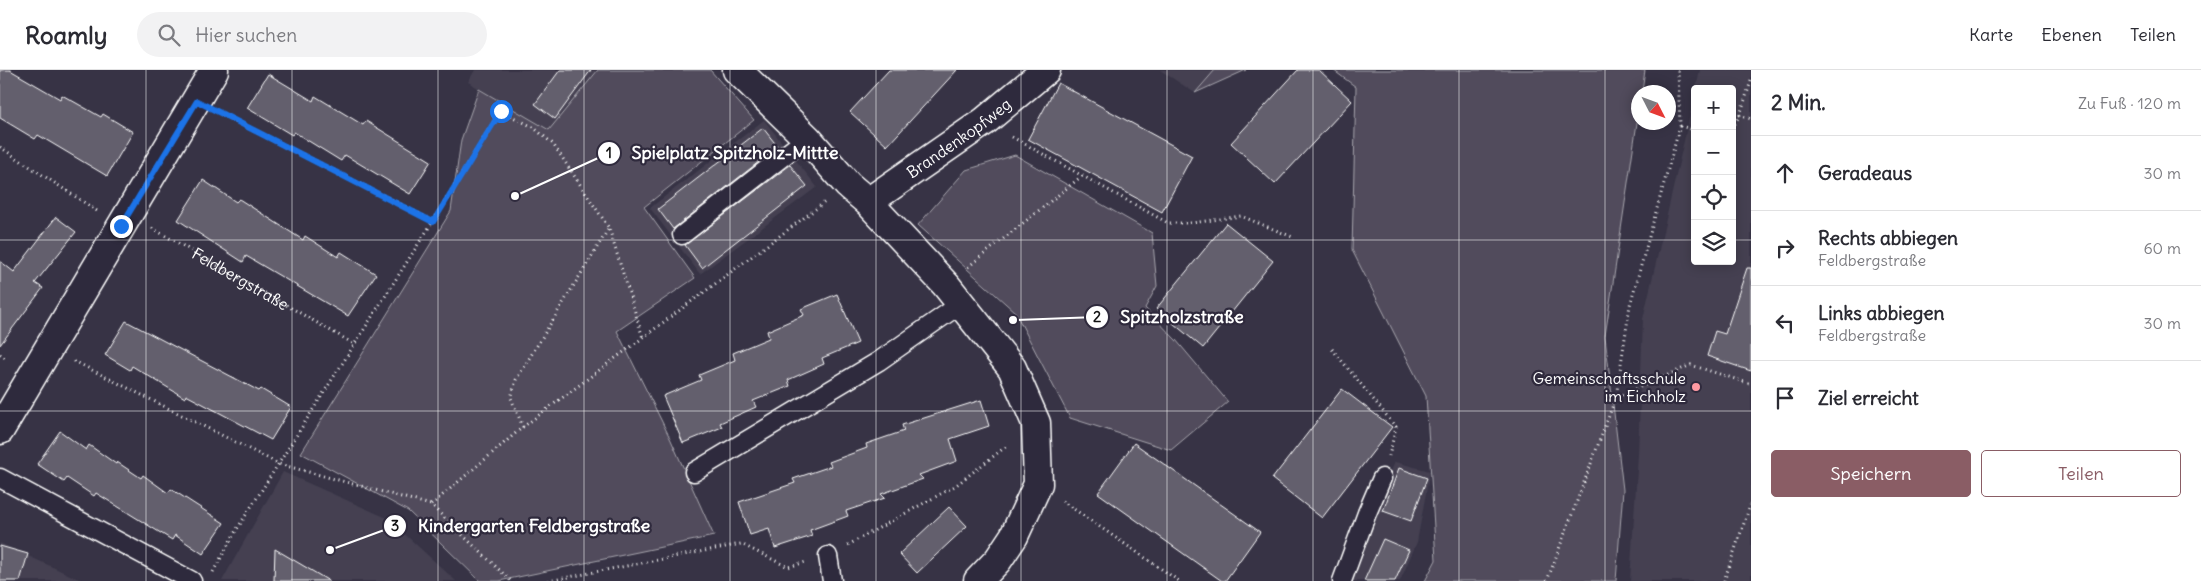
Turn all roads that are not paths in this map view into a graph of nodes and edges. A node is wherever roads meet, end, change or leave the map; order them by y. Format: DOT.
graph roads {
  1 [pos="214,70"];
  2 [pos="737,70"];
  3 [pos="1046,70"];
  4 [pos="807,138"];
  5 [pos="858,193"];
  6 [pos="682,235"];
  7 [pos="954,294"];
  8 [pos="0,430"];
  9 [pos="694,472"];
  10 [pos="0,478"];
  11 [pos="1382,478"];
  12 [pos="828,556"];
  13 [pos="192,581"];
  14 [pos="832,581"];
  15 [pos="978,581"];
  16 [pos="1342,581"];
  1 -- 8 [label="street"];
  2 -- 4 [label="street"];
  3 -- 5 [label="street, Brandenkopfweg"];
  4 -- 5 [label="street"];
  4 -- 6 [label="lane"];
  5 -- 7 [label="street"];
  7 -- 9 [label="lane"];
  7 -- 15 [label="street"];
  10 -- 13 [label="lane"];
  11 -- 16 [label="lane"];
  12 -- 14 [label="lane"];
}
